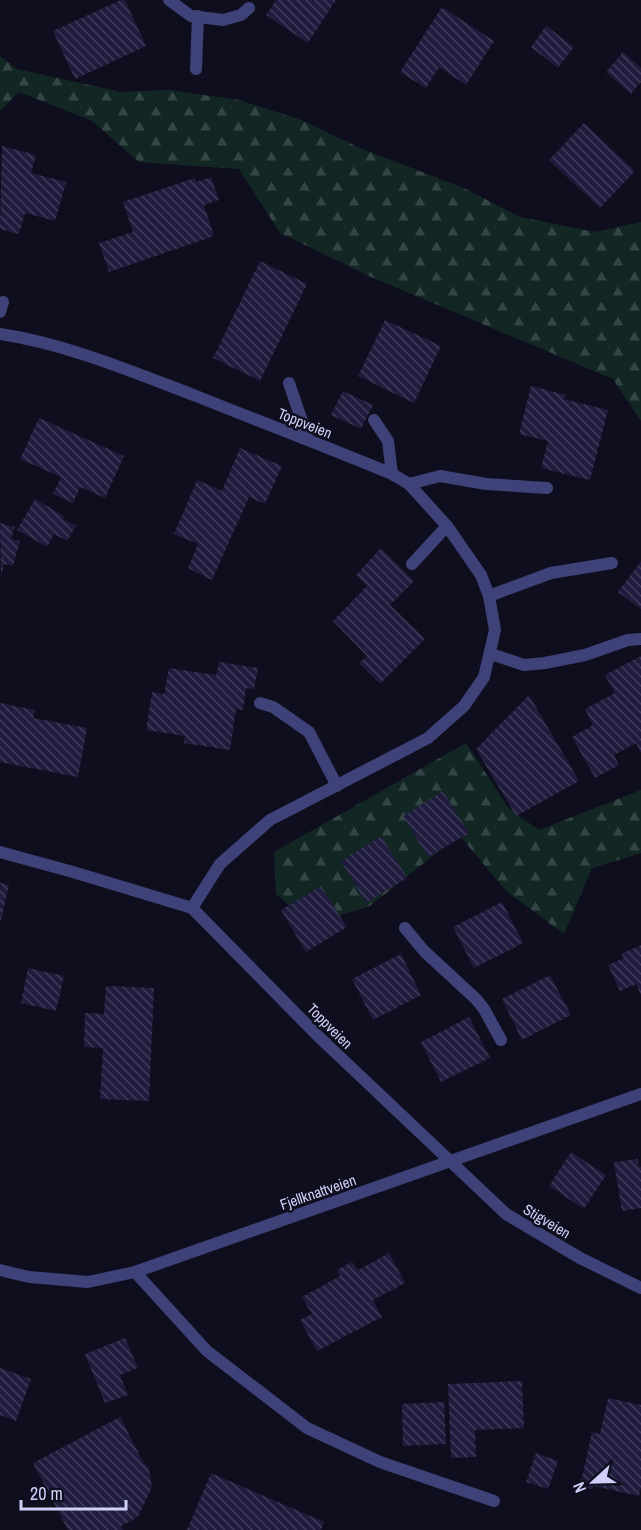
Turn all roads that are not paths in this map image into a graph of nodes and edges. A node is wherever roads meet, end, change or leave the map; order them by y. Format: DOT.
graph roads {
  1 [pos="169,0"];
  2 [pos="249,8"];
  3 [pos="198,16"];
  4 [pos="196,69"];
  5 [pos="0,334"];
  6 [pos="289,383"];
  7 [pos="374,420"];
  8 [pos="308,439"];
  9 [pos="392,474"];
  10 [pos="409,483"];
  11 [pos="547,488"];
  12 [pos="447,526"];
  13 [pos="612,563"];
  14 [pos="412,564"];
  15 [pos="489,596"];
  16 [pos="641,639"];
  17 [pos="491,654"];
  18 [pos="260,703"];
  19 [pos="336,786"];
  20 [pos="0,852"];
  21 [pos="192,908"];
  22 [pos="405,928"];
  23 [pos="501,1040"];
  24 [pos="641,1094"];
  25 [pos="449,1162"];
  26 [pos="0,1270"];
  27 [pos="135,1272"];
  28 [pos="641,1288"];
  29 [pos="494,1502"];
  1 -- 3 [label="street"];
  2 -- 3 [label="street"];
  3 -- 4 [label="street"];
  5 -- 8 [label="street, Toppveien"];
  6 -- 8 [label="street"];
  7 -- 9 [label="street"];
  8 -- 9 [label="street, Toppveien"];
  9 -- 10 [label="street, Toppveien"];
  10 -- 11 [label="street"];
  10 -- 12 [label="street, Toppveien"];
  12 -- 14 [label="street"];
  12 -- 15 [label="street, Toppveien"];
  13 -- 15 [label="street"];
  15 -- 17 [label="street, Toppveien"];
  16 -- 17 [label="street"];
  17 -- 19 [label="street, Toppveien"];
  18 -- 19 [label="street"];
  19 -- 21 [label="street, Toppveien"];
  20 -- 21 [label="street, Toppveien"];
  21 -- 25 [label="street, Toppveien"];
  22 -- 23 [label="street"];
  24 -- 25 [label="street, Fjellknattveien"];
  25 -- 27 [label="street, Fjellknattveien"];
  25 -- 28 [label="street, Stigveien"];
  26 -- 27 [label="street, Fjellknattveien"];
  27 -- 29 [label="street"];
}
